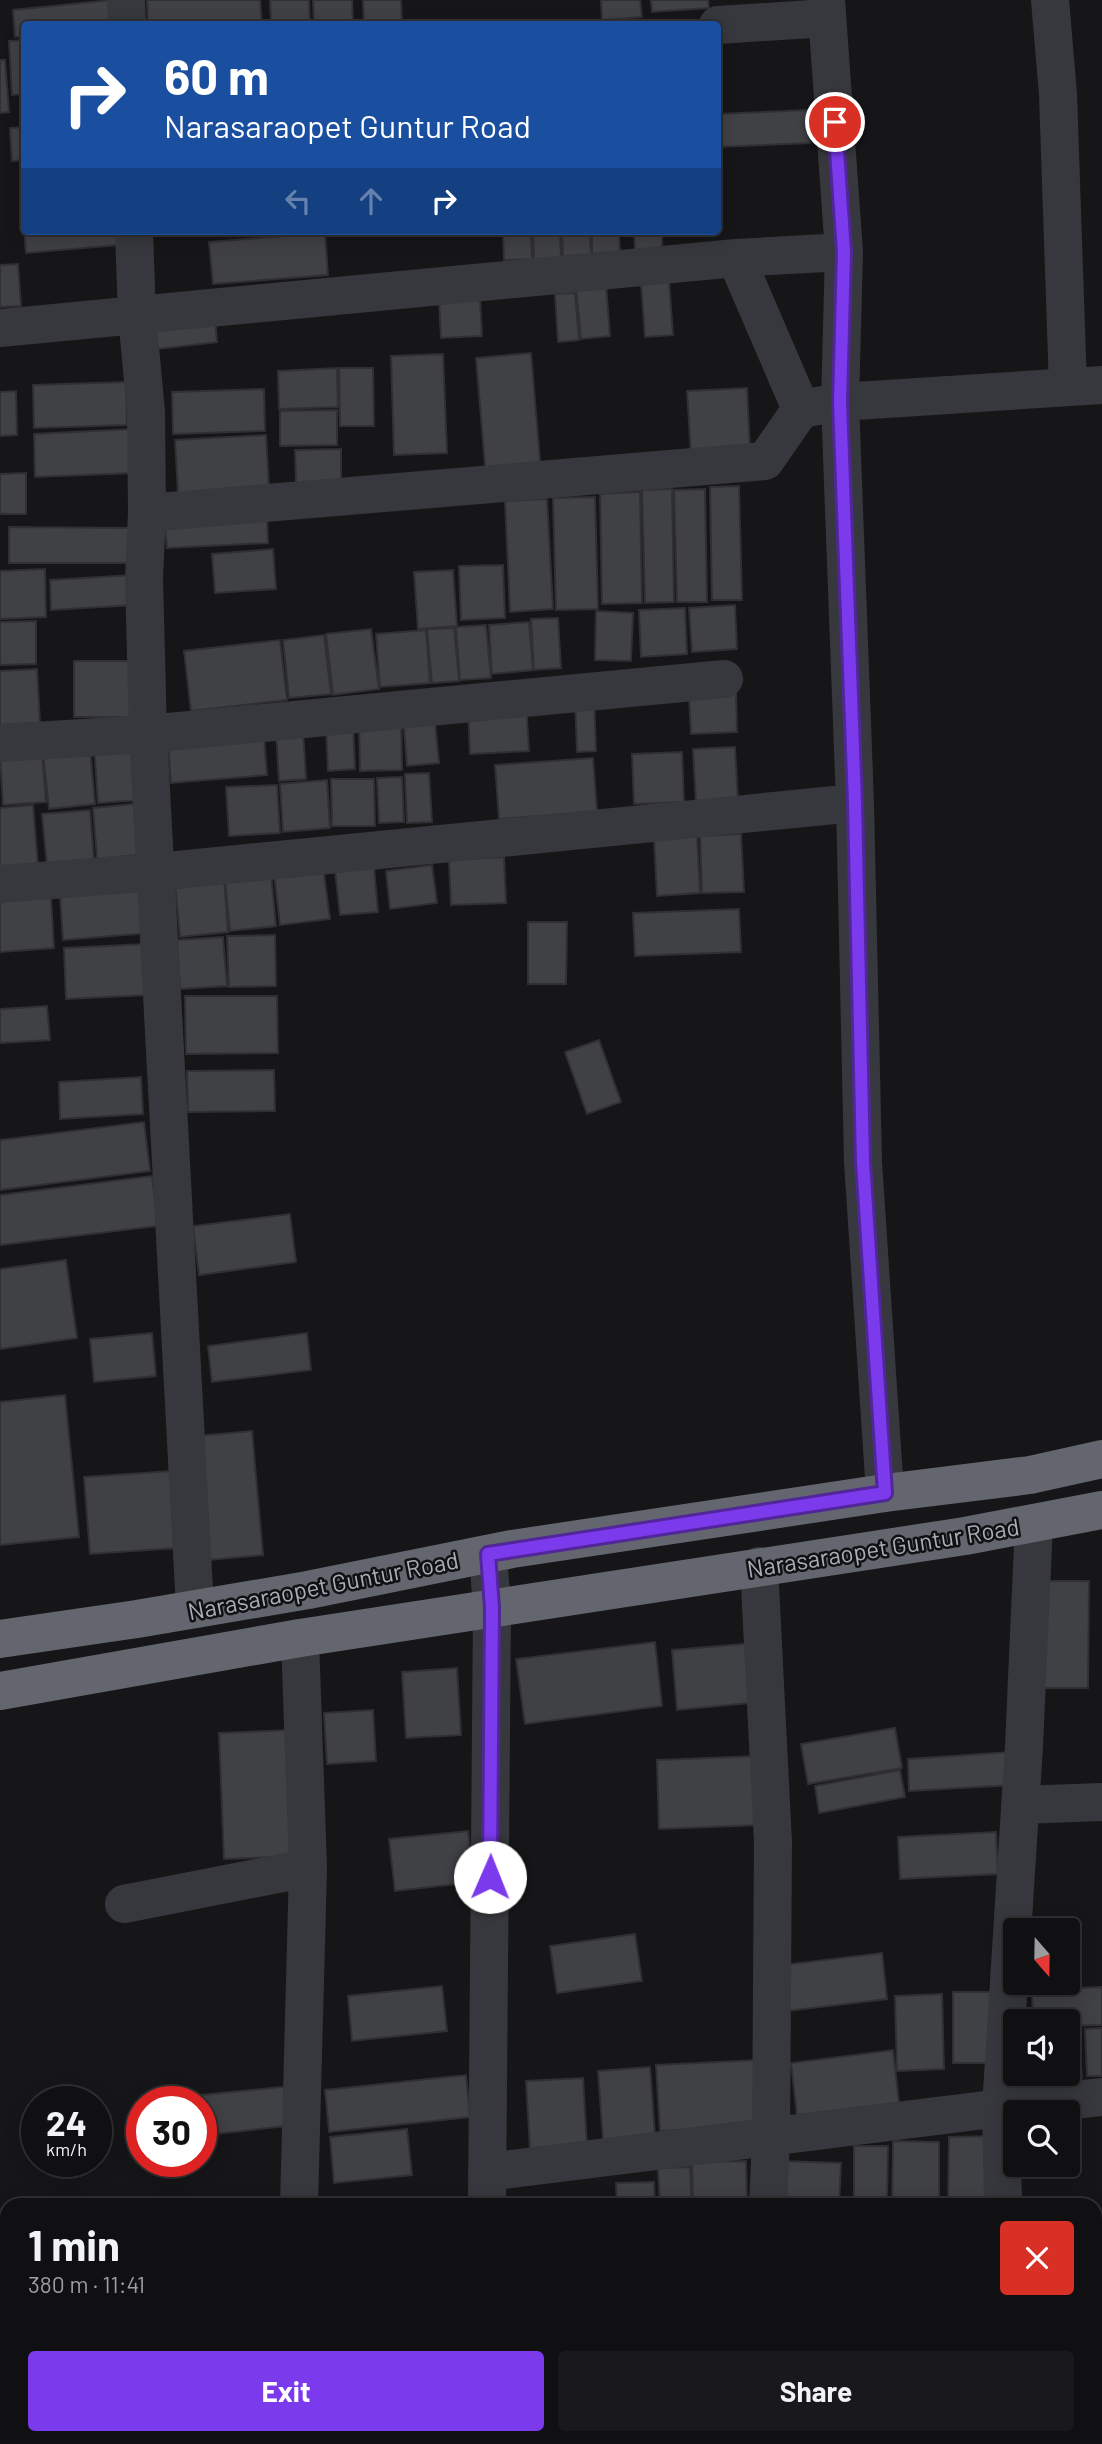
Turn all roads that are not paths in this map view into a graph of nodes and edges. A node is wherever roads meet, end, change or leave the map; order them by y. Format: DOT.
graph roads {
  1 [pos="126,0"];
  2 [pos="1050,0"];
  3 [pos="827,9"];
  4 [pos="127,21"];
  5 [pos="721,25"];
  6 [pos="134,235"];
  7 [pos="844,252"];
  8 [pos="736,258"];
  9 [pos="136,316"];
  10 [pos="0,328"];
  11 [pos="1085,386"];
  12 [pos="840,402"];
  13 [pos="801,409"];
  14 [pos="147,513"];
  15 [pos="724,679"];
  16 [pos="148,734"];
  17 [pos="0,743"];
  18 [pos="855,803"];
  19 [pos="157,872"];
  20 [pos="0,884"];
  21 [pos="1102,1459"];
  22 [pos="885,1493"];
  23 [pos="1102,1510"];
  24 [pos="1034,1522"];
  25 [pos="488,1554"];
  26 [pos="760,1566"];
  27 [pos="492,1608"];
  28 [pos="195,1609"];
  29 [pos="300,1638"];
  30 [pos="0,1639"];
  31 [pos="0,1690"];
  32 [pos="1102,1802"];
  33 [pos="1020,1805"];
  34 [pos="308,1868"];
  35 [pos="124,1904"];
  36 [pos="1102,2097"];
  37 [pos="1001,2108"];
  38 [pos="771,2138"];
  39 [pos="487,2189"];
  40 [pos="299,2198"];
  41 [pos="768,2198"];
  42 [pos="1003,2198"];
  1 -- 4 [label="street"];
  2 -- 11 [label="street"];
  3 -- 5 [label="street"];
  3 -- 7 [label="street"];
  6 -- 9 [label="street"];
  7 -- 8 [label="street"];
  7 -- 12 [label="street"];
  8 -- 9 [label="street"];
  8 -- 13 [label="street"];
  9 -- 10 [label="street"];
  9 -- 14 [label="street"];
  11 -- 12 [label="street"];
  12 -- 13 [label="street"];
  12 -- 18 [label="street"];
  13 -- 14 [label="street"];
  14 -- 16 [label="street"];
  15 -- 16 [label="street"];
  16 -- 17 [label="street"];
  16 -- 19 [label="street"];
  18 -- 19 [label="street"];
  18 -- 22 [label="street"];
  19 -- 20 [label="street"];
  19 -- 28 [label="street"];
  21 -- 22 [label="highway, Narasaraopet Guntur Road"];
  22 -- 25 [label="highway, Narasaraopet Guntur Road"];
  23 -- 24 [label="highway, Narasaraopet Guntur Road"];
  24 -- 26 [label="highway, Narasaraopet Guntur Road"];
  24 -- 33 [label="street"];
  25 -- 27 [label="street"];
  25 -- 28 [label="highway, Narasaraopet Guntur Road"];
  26 -- 27 [label="highway, Narasaraopet Guntur Road"];
  26 -- 38 [label="street"];
  27 -- 29 [label="highway, Narasaraopet Guntur Road"];
  27 -- 39 [label="street"];
  28 -- 30 [label="highway, Narasaraopet Guntur Road"];
  29 -- 31 [label="highway, Narasaraopet Guntur Road"];
  29 -- 34 [label="street"];
  32 -- 33 [label="street"];
  33 -- 37 [label="street"];
  34 -- 35 [label="street"];
  34 -- 40 [label="street"];
  36 -- 37 [label="street"];
  37 -- 38 [label="street"];
  37 -- 42 [label="street"];
  38 -- 39 [label="street"];
  38 -- 41 [label="street"];
}
